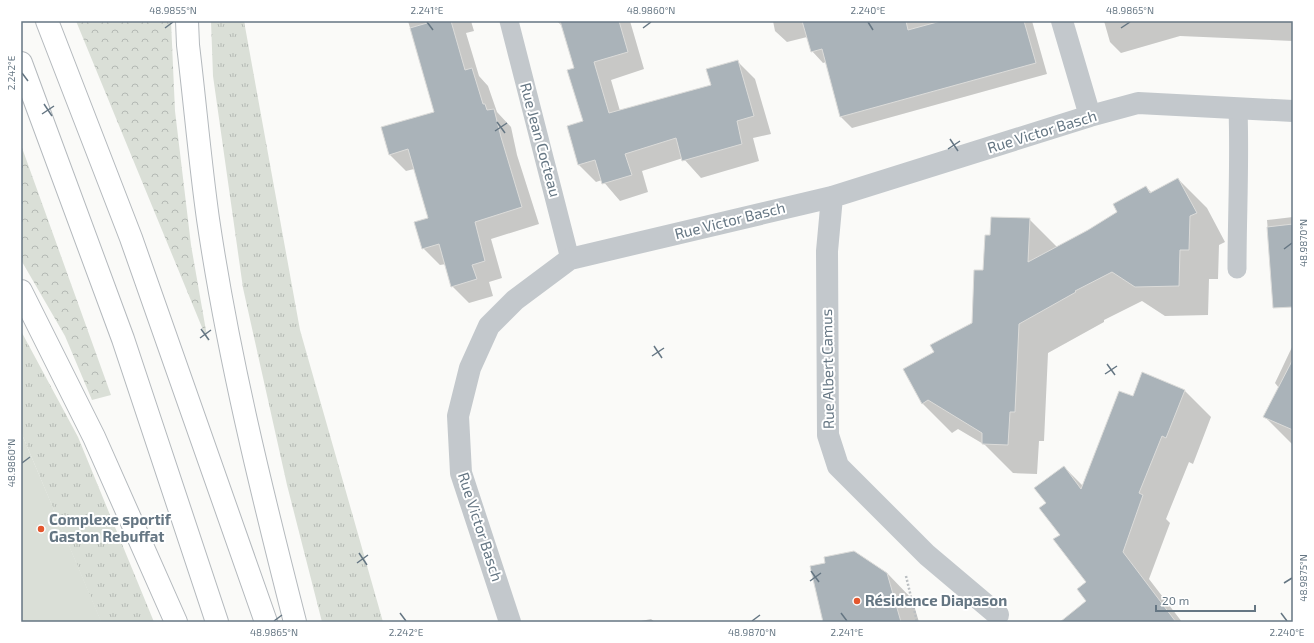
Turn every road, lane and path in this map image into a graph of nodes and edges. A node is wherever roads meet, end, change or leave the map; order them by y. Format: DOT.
graph roads {
  1 [pos="47,21"];
  2 [pos="188,21"];
  3 [pos="509,21"];
  4 [pos="1062,21"];
  5 [pos="21,63"];
  6 [pos="1238,109"];
  7 [pos="1293,111"];
  8 [pos="1090,116"];
  9 [pos="832,197"];
  10 [pos="570,260"];
  11 [pos="1237,269"];
  12 [pos="21,291"];
  13 [pos="913,542"];
  14 [pos="998,614"];
  15 [pos="176,622"];
  16 [pos="218,622"];
  17 [pos="266,622"];
  18 [pos="295,622"];
  19 [pos="510,622"];
  20 [pos="917,622"];
  1 -- 17 [label="highway"];
  2 -- 18 [label="highway"];
  3 -- 10 [label="lane, Rue Jean Cocteau"];
  4 -- 8 [label="street"];
  5 -- 16 [label="highway"];
  6 -- 7 [label="street, Rue Victor Basch"];
  6 -- 8 [label="street, Rue Victor Basch"];
  6 -- 11 [label="lane"];
  8 -- 9 [label="street, Rue Victor Basch"];
  9 -- 10 [label="street, Rue Victor Basch"];
  9 -- 13 [label="street, Rue Albert Camus"];
  10 -- 19 [label="street, Rue Victor Basch"];
  12 -- 15 [label="highway"];
  13 -- 14 [label="street, Rue Albert Camus"];
  13 -- 20 [label="path"];
}
